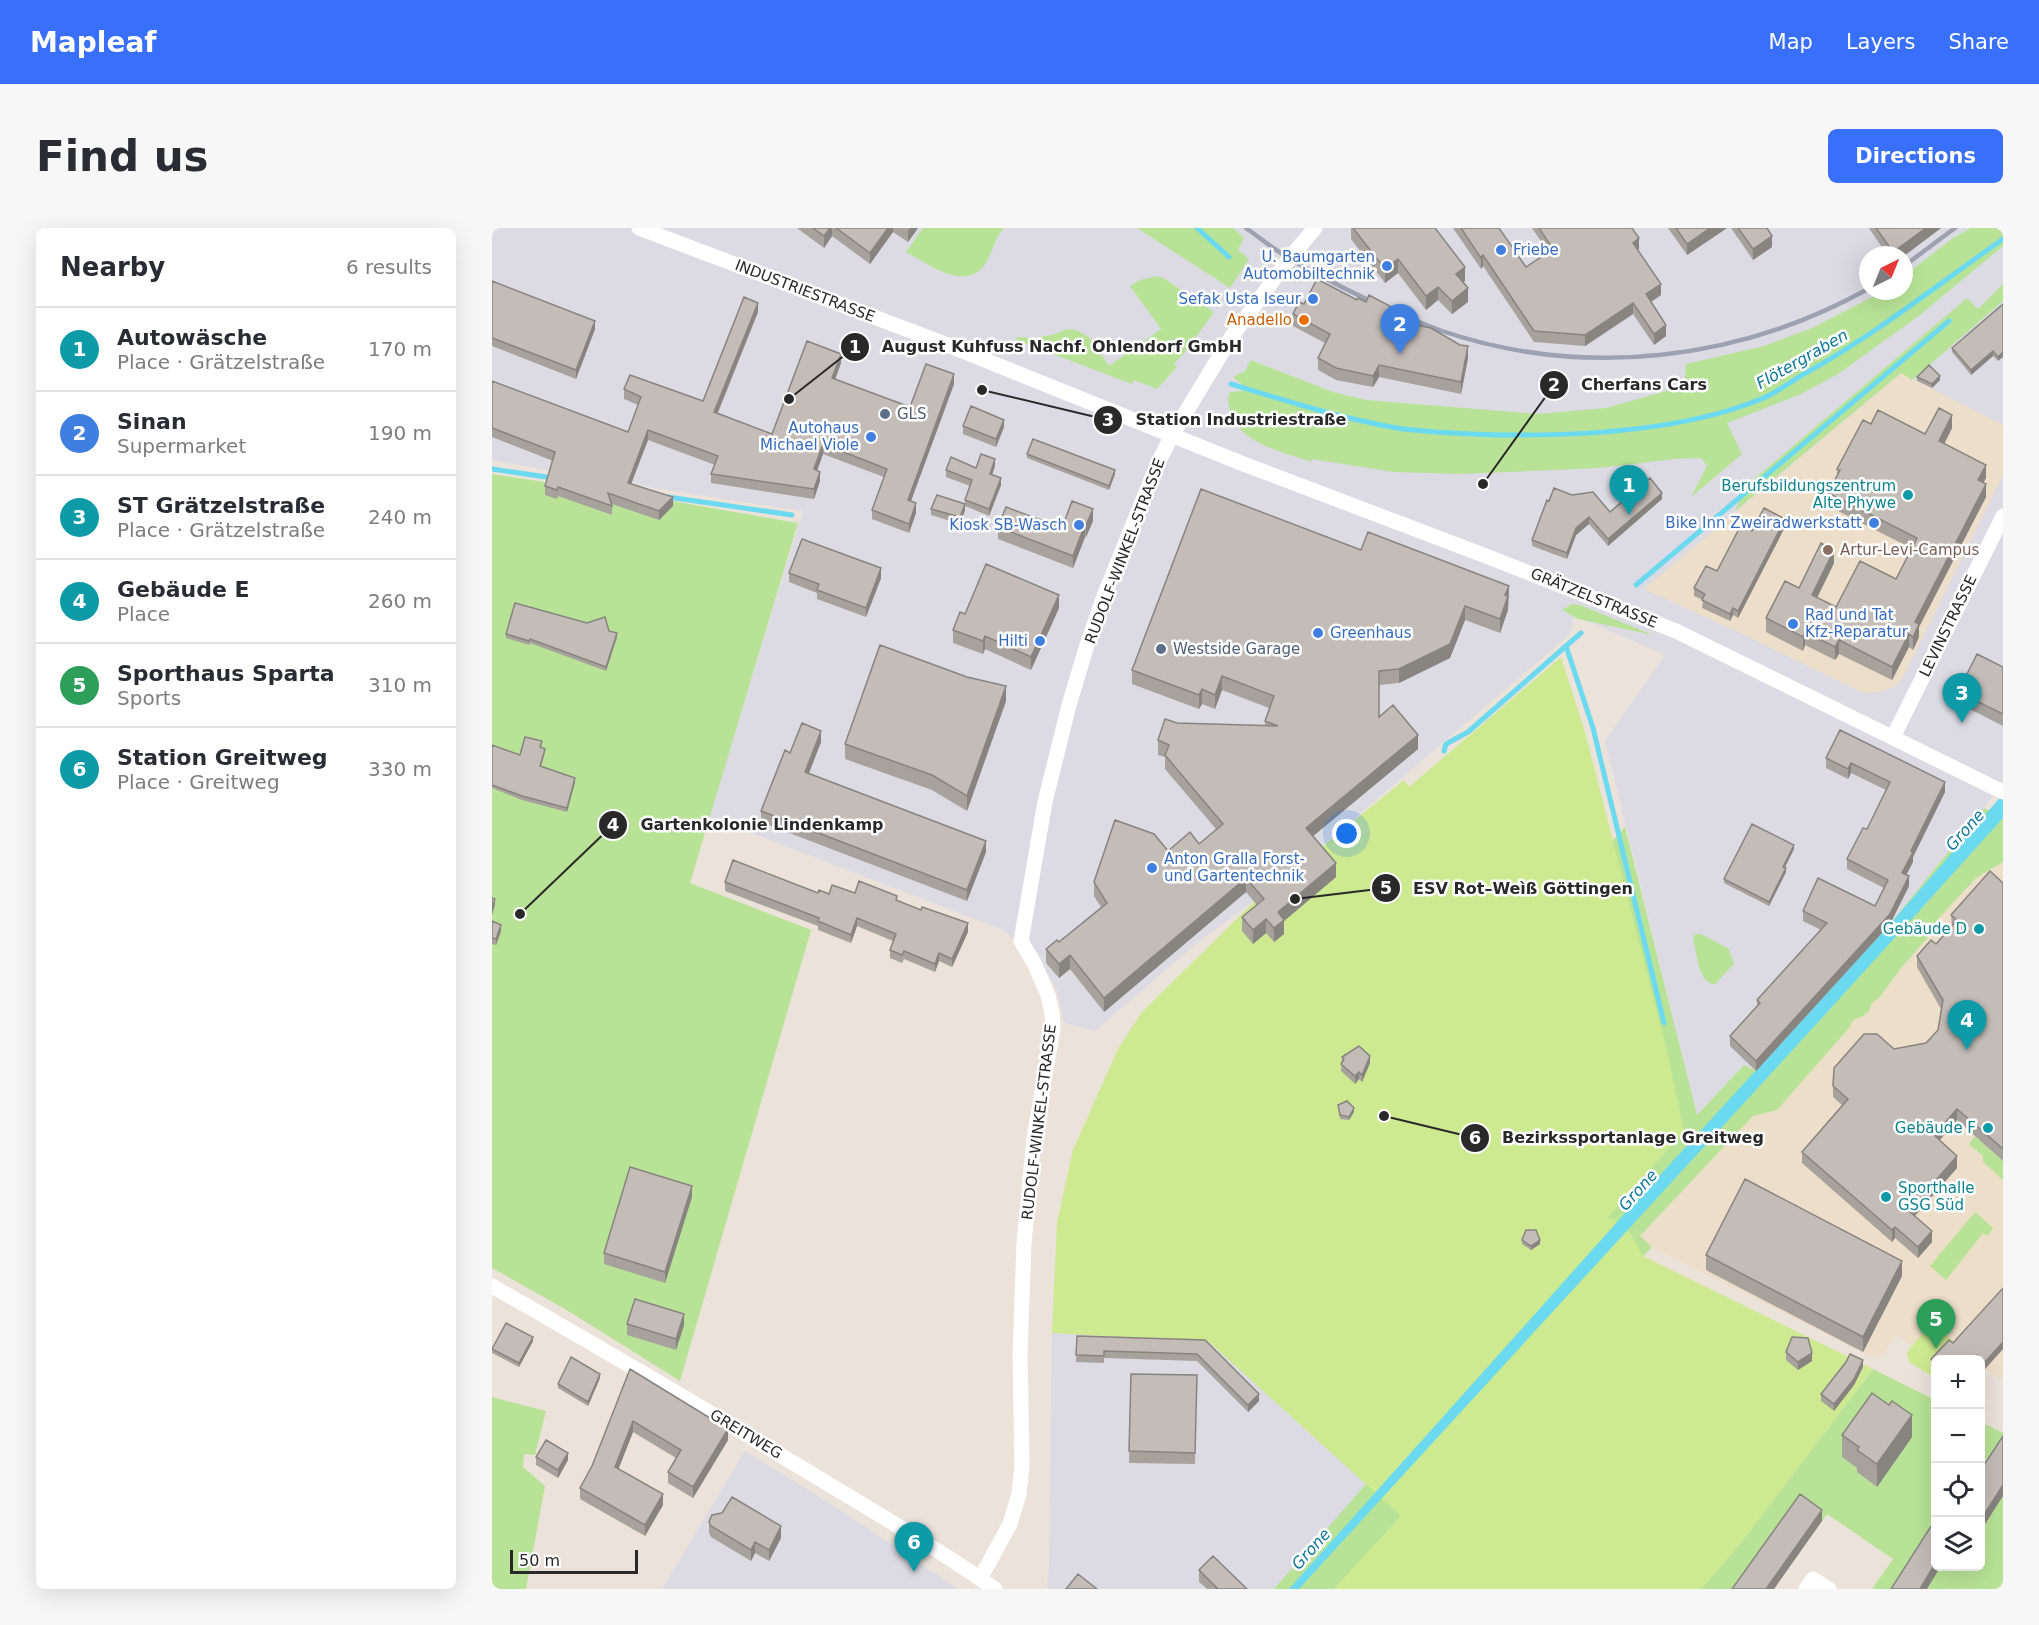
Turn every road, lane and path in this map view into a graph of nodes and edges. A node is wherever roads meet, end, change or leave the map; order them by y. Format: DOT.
graph roads {
  1 [pos="639,228"];
  2 [pos="1315,228"];
  3 [pos="1172,435"];
  4 [pos="2003,516"];
  5 [pos="1893,737"];
  6 [pos="2001,791"];
  7 [pos="492,1286"];
  8 [pos="980,1579"];
  9 [pos="995,1589"];
  10 [pos="1806,1589"];
  11 [pos="1829,1589"];
  1 -- 3 [label="street, INDUSTRIESTRASSE"];
  2 -- 3 [label="street, RUDOLF-WINKEL-STRASSE"];
  3 -- 5 [label="street, GRÄTZELSTRASSE"];
  3 -- 8 [label="street, RUDOLF-WINKEL-STRASSE"];
  4 -- 5 [label="street, LEVINSTRASSE"];
  5 -- 6 [label="street, GRÄTZELSTRASSE"];
  7 -- 8 [label="street, GREITWEG"];
  8 -- 9 [label="street, GREITWEG"];
  10 -- 11 [label="street"];
}
